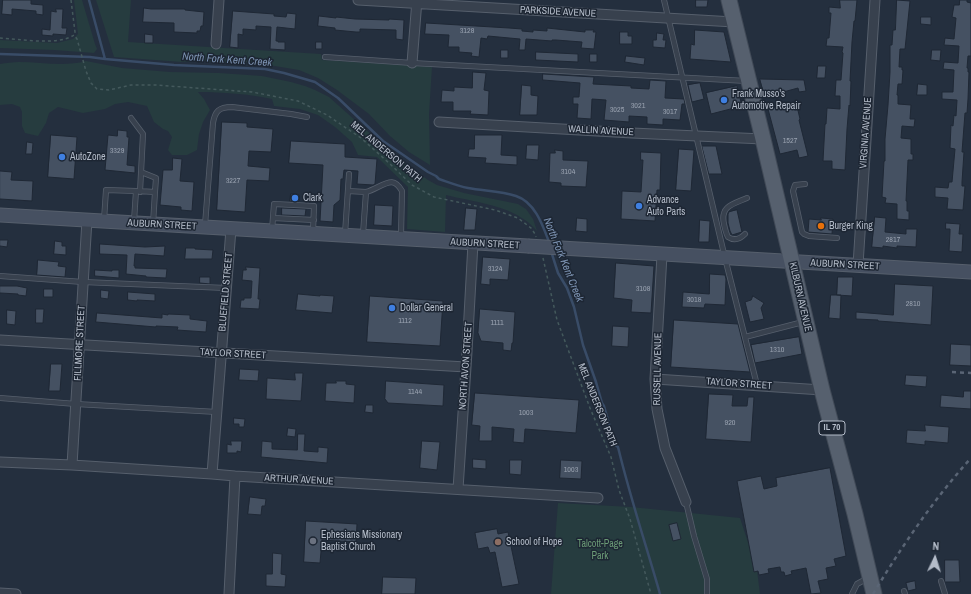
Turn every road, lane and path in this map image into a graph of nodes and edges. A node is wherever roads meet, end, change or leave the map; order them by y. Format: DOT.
graph roads {
  1 [pos="71,0"];
  2 [pos="219,0"];
  3 [pos="358,0"];
  4 [pos="664,0"];
  5 [pos="729,0"];
  6 [pos="875,0"];
  7 [pos="416,2"];
  8 [pos="668,19"];
  9 [pos="734,22"];
  10 [pos="74,35"];
  11 [pos="0,38"];
  12 [pos="216,44"];
  13 [pos="325,57"];
  14 [pos="412,63"];
  15 [pos="682,78"];
  16 [pos="748,81"];
  17 [pos="307,117"];
  18 [pos="131,118"];
  19 [pos="439,122"];
  20 [pos="696,136"];
  21 [pos="763,139"];
  22 [pos="141,172"];
  23 [pos="349,174"];
  24 [pos="805,184"];
  25 [pos="138,191"];
  26 [pos="348,191"];
  27 [pos="155,192"];
  28 [pos="366,192"];
  29 [pos="747,198"];
  30 [pos="0,215"];
  31 [pos="273,218"];
  32 [pos="88,220"];
  33 [pos="314,220"];
  34 [pos="104,221"];
  35 [pos="134,223"];
  36 [pos="153,224"];
  37 [pos="205,227"];
  38 [pos="231,229"];
  39 [pos="272,231"];
  40 [pos="313,234"];
  41 [pos="745,234"];
  42 [pos="345,236"];
  43 [pos="362,237"];
  44 [pos="837,238"];
  45 [pos="400,239"];
  46 [pos="473,243"];
  47 [pos="533,243"];
  48 [pos="542,253"];
  49 [pos="662,255"];
  50 [pos="725,258"];
  51 [pos="791,261"];
  52 [pos="858,265"];
  53 [pos="971,272"];
  54 [pos="0,276"];
  55 [pos="83,282"];
  56 [pos="226,288"];
  57 [pos="805,321"];
  58 [pos="744,337"];
  59 [pos="0,340"];
  60 [pos="79,344"];
  61 [pos="221,353"];
  62 [pos="466,367"];
  63 [pos="655,379"];
  64 [pos="756,385"];
  65 [pos="822,390"];
  66 [pos="0,398"];
  67 [pos="76,404"];
  68 [pos="216,412"];
  69 [pos="0,462"];
  70 [pos="72,465"];
  71 [pos="212,474"];
  72 [pos="235,476"];
  73 [pos="458,489"];
  74 [pos="598,498"];
  75 [pos="686,502"];
  76 [pos="870,577"];
  77 [pos="941,581"];
  78 [pos="0,593"];
  79 [pos="16,594"];
  80 [pos="229,594"];
  81 [pos="651,594"];
  82 [pos="707,594"];
  83 [pos="852,594"];
  84 [pos="874,594"];
  85 [pos="944,594"];
  1 -- 10 [label="path"];
  2 -- 12 [label="street"];
  3 -- 7 [label="street, PARKSIDE AVENUE"];
  4 -- 8 [label="lane"];
  5 -- 9 [label="main road, KILBURN AVENUE / IL 70"];
  6 -- 52 [label="street, VIRGINIA AVENUE"];
  7 -- 8 [label="street, PARKSIDE AVENUE"];
  7 -- 14 [label="street"];
  8 -- 9 [label="street, PARKSIDE AVENUE"];
  8 -- 15 [label="lane"];
  9 -- 16 [label="main road, KILBURN AVENUE / IL 70"];
  10 -- 11 [label="path"];
  10 -- 47 [label="path, MEL ANDERSON PATH"];
  13 -- 14 [label="lane"];
  14 -- 15 [label="lane"];
  15 -- 16 [label="lane"];
  15 -- 20 [label="lane"];
  16 -- 21 [label="main road, KILBURN AVENUE / IL 70"];
  17 -- 37 [label="lane"];
  18 -- 22 [label="lane"];
  19 -- 20 [label="street, WALLIN AVENUE"];
  20 -- 21 [label="street, WALLIN AVENUE"];
  20 -- 50 [label="lane"];
  21 -- 51 [label="main road, KILBURN AVENUE / IL 70"];
  22 -- 25 [label="lane"];
  22 -- 27 [label="lane"];
  23 -- 26 [label="lane"];
  24 -- 44 [label="lane"];
  25 -- 27 [label="lane"];
  25 -- 34 [label="lane"];
  25 -- 35 [label="lane"];
  26 -- 28 [label="lane"];
  26 -- 42 [label="lane"];
  27 -- 36 [label="lane"];
  28 -- 43 [label="lane"];
  28 -- 45 [label="lane"];
  29 -- 41 [label="lane"];
  30 -- 32 [label="main road, AUBURN STREET"];
  31 -- 33 [label="lane"];
  31 -- 33 [label="lane"];
  31 -- 39 [label="lane"];
  32 -- 34 [label="main road, AUBURN STREET"];
  32 -- 55 [label="street, FILLMORE STREET"];
  33 -- 40 [label="lane"];
  34 -- 35 [label="main road, AUBURN STREET"];
  35 -- 36 [label="main road, AUBURN STREET"];
  36 -- 37 [label="main road, AUBURN STREET"];
  37 -- 38 [label="main road, AUBURN STREET"];
  38 -- 39 [label="main road, AUBURN STREET"];
  38 -- 56 [label="street, BLUEFIELD STREET"];
  39 -- 40 [label="main road, AUBURN STREET"];
  40 -- 42 [label="main road, AUBURN STREET"];
  42 -- 43 [label="main road, AUBURN STREET"];
  43 -- 45 [label="main road, AUBURN STREET"];
  45 -- 46 [label="main road, AUBURN STREET"];
  46 -- 47 [label="main road, AUBURN STREET"];
  46 -- 62 [label="street, NORTH AVON STREET"];
  47 -- 49 [label="main road, AUBURN STREET, bridge"];
  48 -- 81 [label="path, MEL ANDERSON PATH"];
  49 -- 50 [label="main road, AUBURN STREET"];
  49 -- 63 [label="street, RUSSELL AVENUE"];
  50 -- 51 [label="main road, AUBURN STREET"];
  50 -- 58 [label="lane"];
  51 -- 52 [label="main road, AUBURN STREET"];
  51 -- 57 [label="main road, KILBURN AVENUE / IL 70"];
  52 -- 53 [label="main road, AUBURN STREET"];
  54 -- 55 [label="lane"];
  55 -- 56 [label="lane"];
  55 -- 60 [label="street, FILLMORE STREET"];
  56 -- 61 [label="street, BLUEFIELD STREET"];
  57 -- 58 [label="lane"];
  57 -- 65 [label="main road, KILBURN AVENUE / IL 70"];
  58 -- 64 [label="lane"];
  59 -- 60 [label="street, TAYLOR STREET"];
  60 -- 61 [label="street, TAYLOR STREET"];
  60 -- 67 [label="street, FILLMORE STREET"];
  61 -- 62 [label="street, TAYLOR STREET"];
  61 -- 68 [label="street, BLUEFIELD STREET"];
  62 -- 73 [label="street, NORTH AVON STREET"];
  63 -- 64 [label="street, TAYLOR STREET"];
  63 -- 75 [label="street, RUSSELL AVENUE"];
  64 -- 65 [label="street, TAYLOR STREET"];
  65 -- 76 [label="main road, KILBURN AVENUE / IL 70"];
  66 -- 67 [label="lane"];
  67 -- 68 [label="lane"];
  67 -- 70 [label="street, FILLMORE STREET"];
  68 -- 71 [label="street, BLUEFIELD STREET"];
  69 -- 70 [label="street, ARTHUR AVENUE"];
  70 -- 71 [label="street, ARTHUR AVENUE"];
  71 -- 72 [label="street, ARTHUR AVENUE"];
  72 -- 73 [label="street, ARTHUR AVENUE"];
  72 -- 80 [label="street"];
  73 -- 74 [label="street, ARTHUR AVENUE"];
  75 -- 82 [label="lane"];
  76 -- 83 [label="lane"];
  76 -- 84 [label="main road, KILBURN AVENUE / IL 70"];
  77 -- 85 [label="lane"];
  78 -- 79 [label="street"];
}
